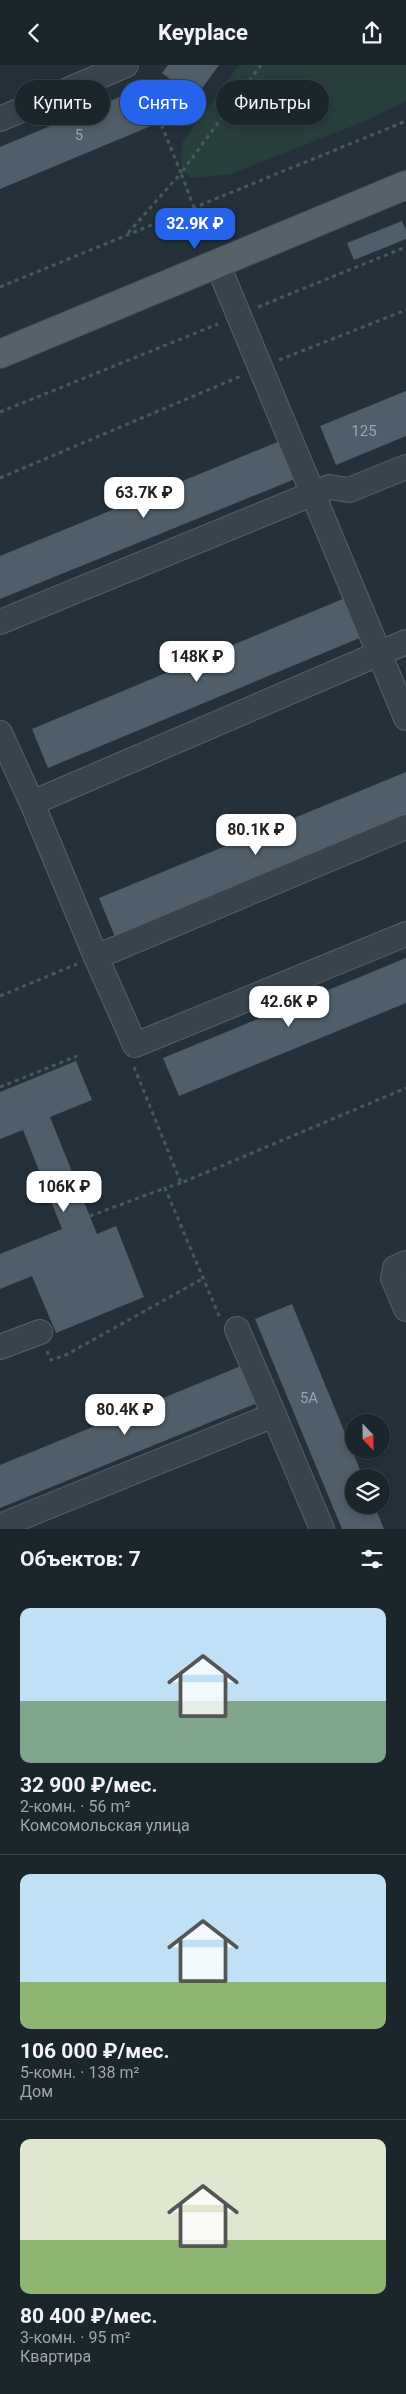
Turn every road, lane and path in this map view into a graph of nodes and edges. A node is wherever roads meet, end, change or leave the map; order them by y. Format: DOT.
graph roads {
  1 [pos="261,65"];
  2 [pos="134,69"];
  3 [pos="0,119"];
  4 [pos="406,121"];
  5 [pos="181,173"];
  6 [pos="406,185"];
  7 [pos="194,208"];
  8 [pos="127,235"];
  9 [pos="406,247"];
  10 [pos="217,263"];
  11 [pos="0,287"];
  12 [pos="406,310"];
  13 [pos="239,315"];
  14 [pos="0,354"];
  15 [pos="261,368"];
  16 [pos="0,412"];
  17 [pos="406,467"];
  18 [pos="0,478"];
  19 [pos="313,494"];
  20 [pos="0,621"];
  21 [pos="406,643"];
  22 [pos="379,653"];
  23 [pos="406,717"];
  24 [pos="0,733"];
  25 [pos="32,803"];
  26 [pos="406,827"];
  27 [pos="406,933"];
  28 [pos="96,957"];
  29 [pos="0,996"];
  30 [pos="135,1045"];
  31 [pos="77,1056"];
  32 [pos="0,1087"];
  33 [pos="406,1088"];
  34 [pos="180,1183"];
  35 [pos="165,1188"];
  36 [pos="90,1216"];
  37 [pos="406,1263"];
  38 [pos="202,1279"];
  39 [pos="406,1309"];
  40 [pos="237,1329"];
  41 [pos="40,1332"];
  42 [pos="0,1347"];
  43 [pos="274,1415"];
  44 [pos="4,1527"];
  45 [pos="322,1529"];
  1 -- 5 [label="path"];
  2 -- 3 [label="lane"];
  2 -- 5 [label="path"];
  4 -- 7 [label="path"];
  5 -- 7 [label="path"];
  5 -- 8 [label="path"];
  6 -- 10 [label="main road"];
  7 -- 8 [label="path"];
  8 -- 11 [label="path"];
  9 -- 13 [label="path"];
  10 -- 13 [label="lane"];
  10 -- 14 [label="main road"];
  12 -- 15 [label="path"];
  13 -- 15 [label="lane"];
  13 -- 16 [label="path"];
  15 -- 18 [label="path"];
  15 -- 19 [label="lane"];
  17 -- 19 [label="lane"];
  19 -- 20 [label="lane"];
  19 -- 22 [label="lane"];
  21 -- 22 [label="lane"];
  22 -- 23 [label="lane"];
  22 -- 25 [label="lane"];
  24 -- 25 [label="lane"];
  25 -- 28 [label="lane"];
  26 -- 28 [label="lane"];
  27 -- 30 [label="lane"];
  28 -- 29 [label="path"];
  28 -- 30 [label="lane"];
  30 -- 34 [label="path"];
  31 -- 32 [label="path"];
  33 -- 34 [label="path"];
  34 -- 35 [label="path"];
  35 -- 36 [label="path"];
  35 -- 38 [label="path"];
  37 -- 39 [label="lane"];
  38 -- 40 [label="path"];
  38 -- 41 [label="path"];
  40 -- 43 [label="lane"];
  41 -- 42 [label="lane"];
  43 -- 44 [label="lane"];
  43 -- 45 [label="lane"];
}
